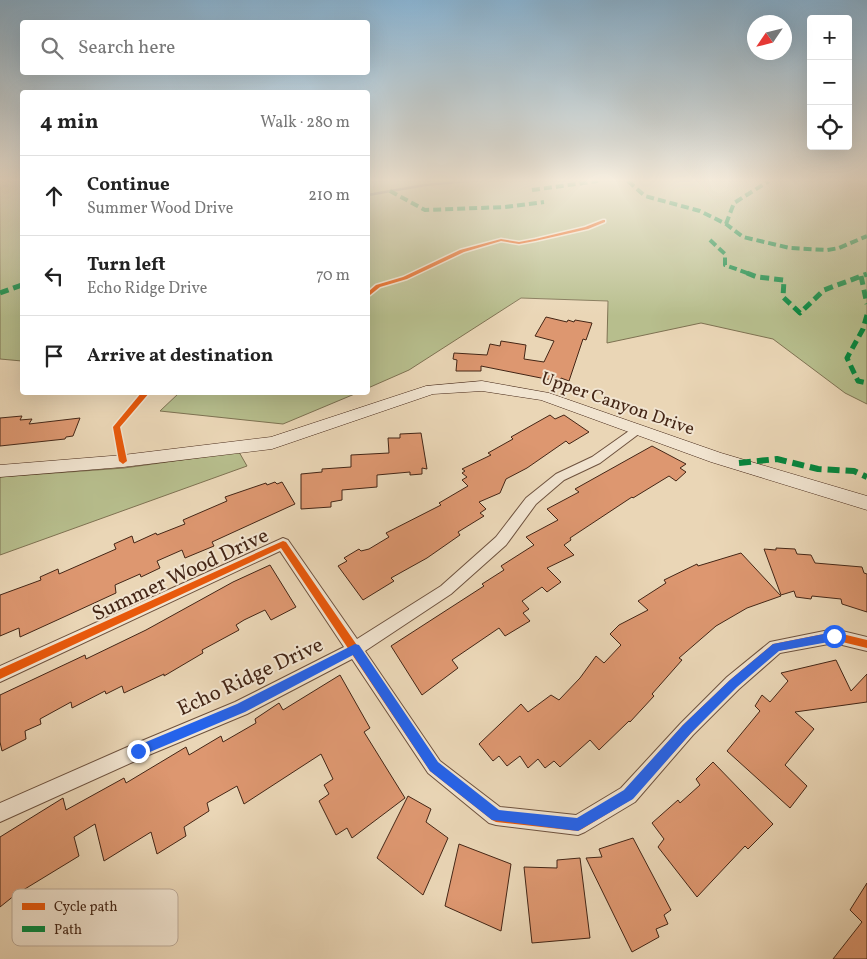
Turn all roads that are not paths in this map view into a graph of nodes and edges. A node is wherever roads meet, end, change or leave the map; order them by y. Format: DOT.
graph roads {
  1 [pos="636,430"];
  2 [pos="0,470"];
  3 [pos="867,503"];
  4 [pos="867,644"];
  5 [pos="355,649"];
  6 [pos="0,674"];
  7 [pos="0,813"];
  1 -- 2 [label="street, Upper Canyon Drive"];
  1 -- 3 [label="street, Upper Canyon Drive"];
  1 -- 5 [label="street, Echo Ridge Drive"];
  4 -- 5 [label="street, Summer Wood Drive"];
  5 -- 6 [label="street, Summer Wood Drive"];
  5 -- 7 [label="street, Echo Ridge Drive"];
}
